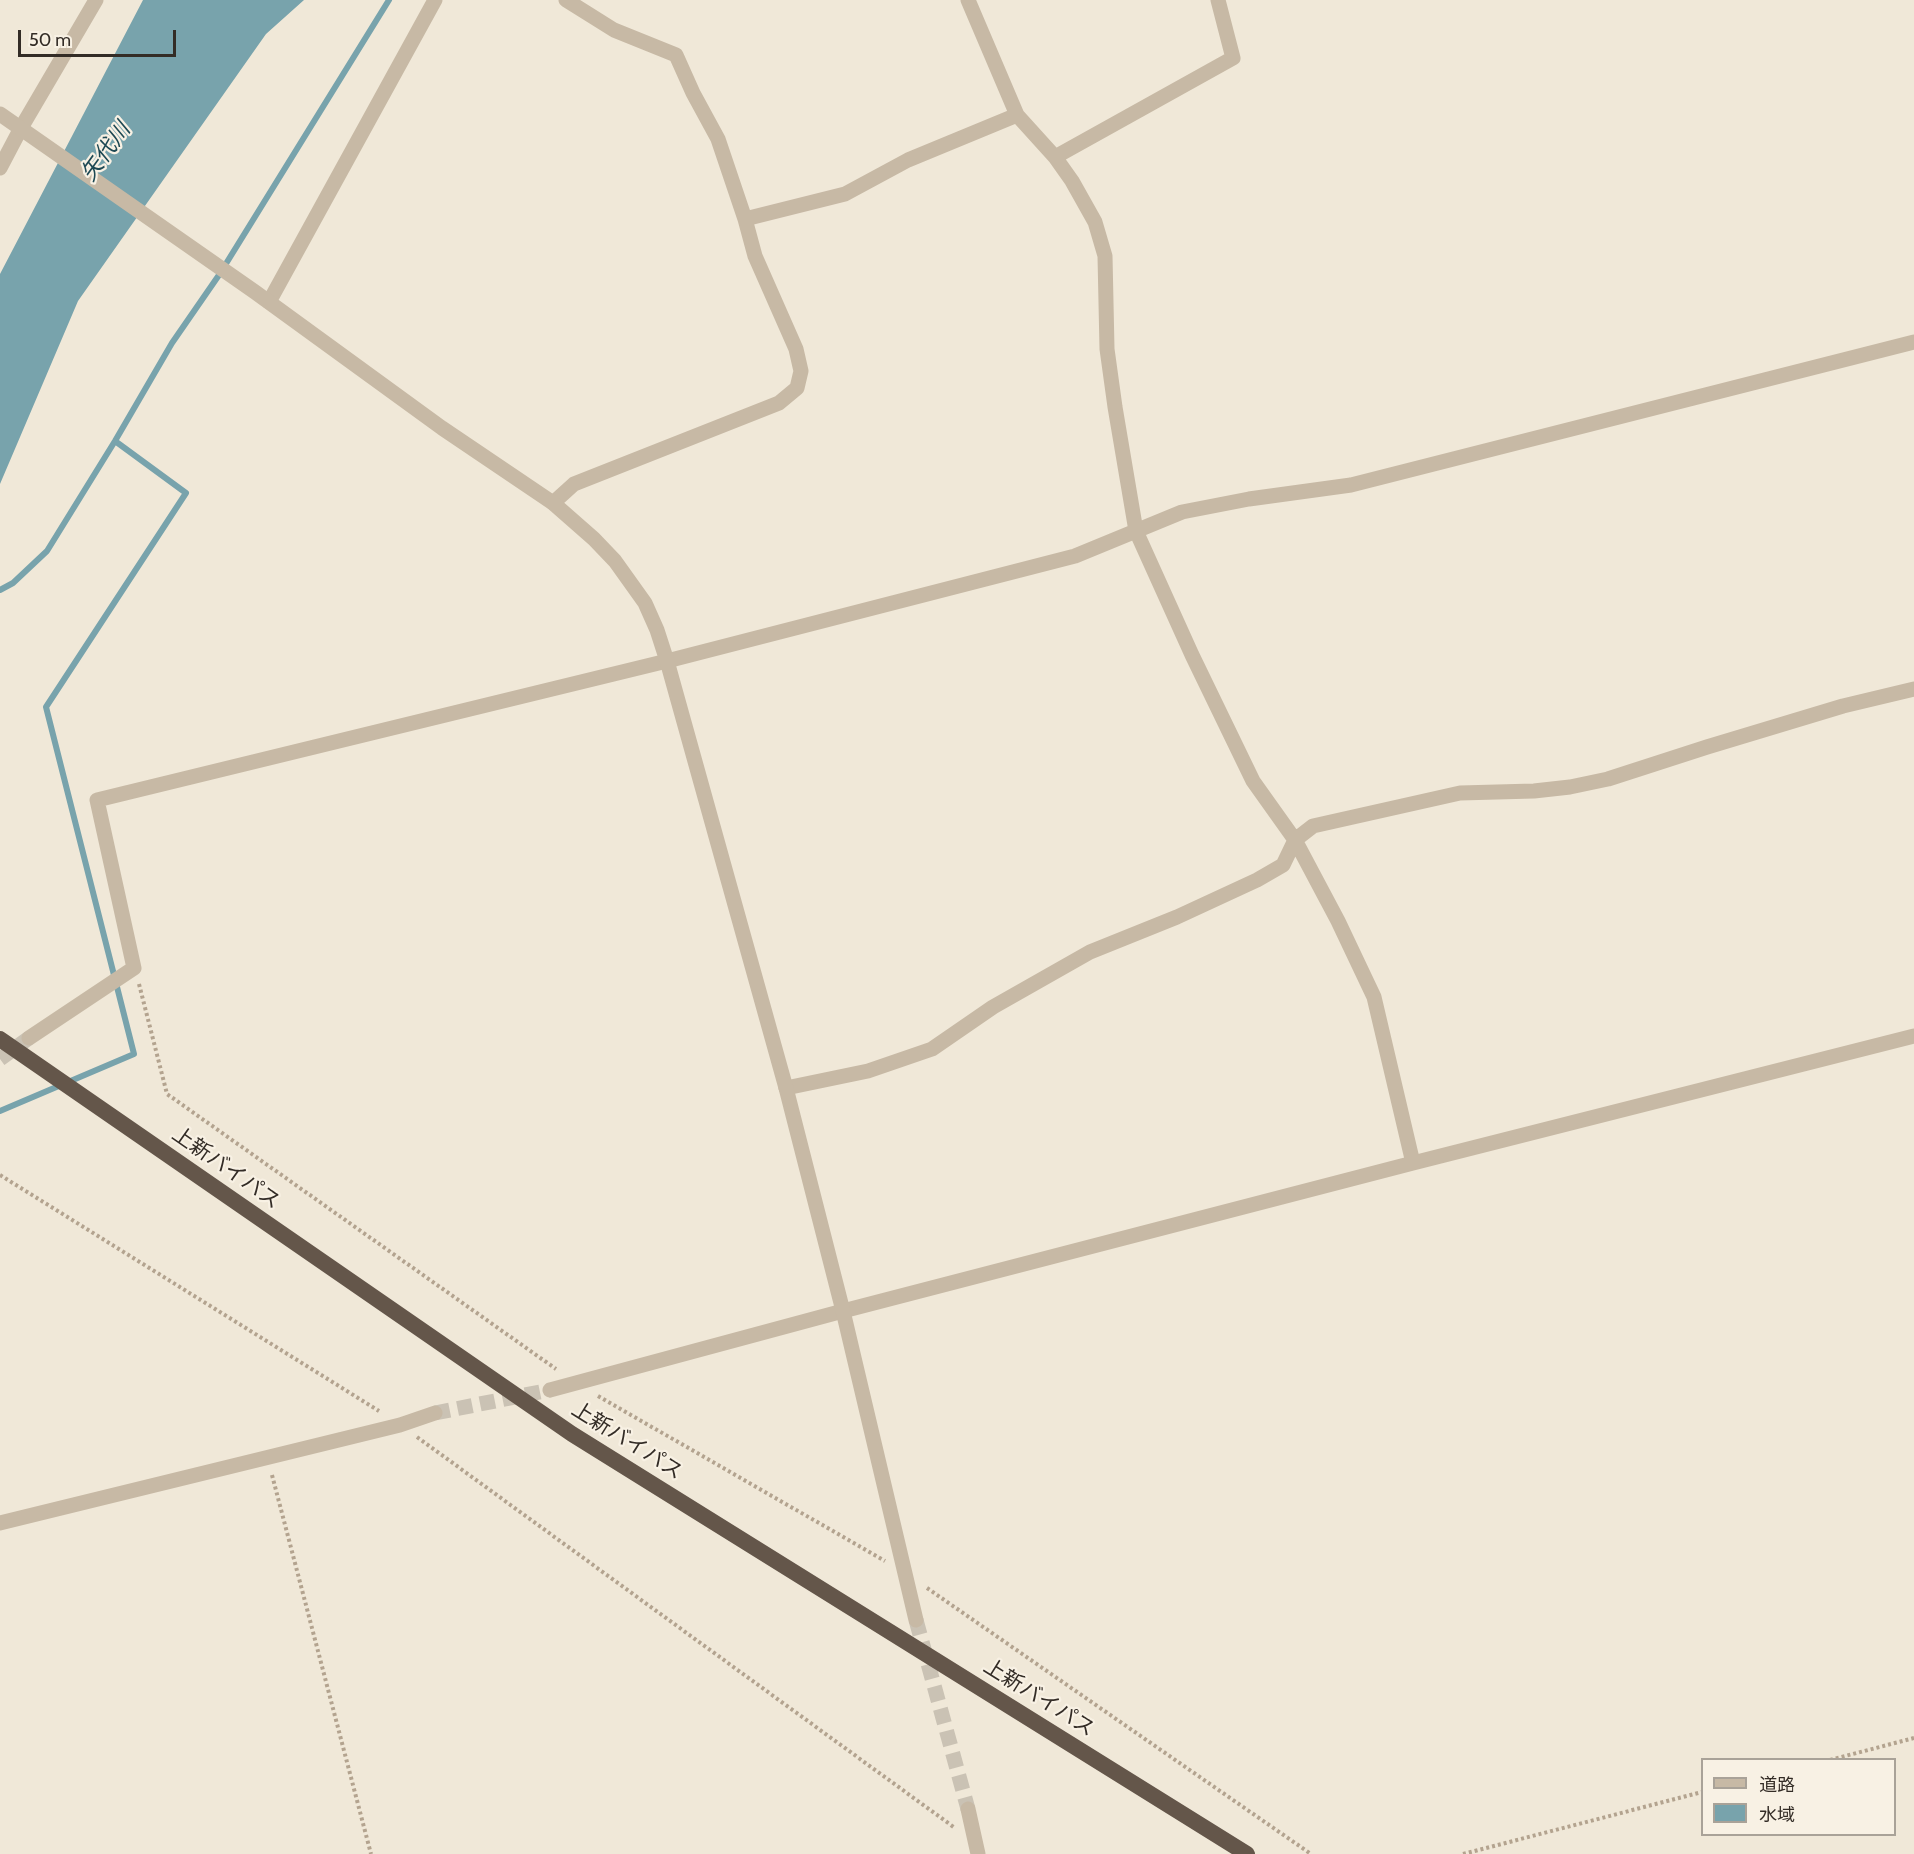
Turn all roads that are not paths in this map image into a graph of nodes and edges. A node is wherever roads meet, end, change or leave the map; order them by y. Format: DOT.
graph roads {
  1 [pos="96,0"];
  2 [pos="435,0"];
  3 [pos="566,0"];
  4 [pos="968,0"];
  5 [pos="1218,0"];
  6 [pos="0,114"];
  7 [pos="1017,115"];
  8 [pos="26,132"];
  9 [pos="1055,157"];
  10 [pos="0,168"];
  11 [pos="745,219"];
  12 [pos="269,302"];
  13 [pos="1914,342"];
  14 [pos="553,503"];
  15 [pos="1136,531"];
  16 [pos="668,662"];
  17 [pos="1914,689"];
  18 [pos="1295,840"];
  19 [pos="1914,1036"];
  20 [pos="29,1038"];
  21 [pos="0,1039"];
  22 [pos="786,1088"];
  23 [pos="1413,1163"];
  24 [pos="843,1311"];
  25 [pos="550,1390"];
  26 [pos="435,1413"];
  27 [pos="0,1523"];
  28 [pos="916,1620"];
  29 [pos="968,1809"];
  30 [pos="978,1849"];
  31 [pos="1247,1854"];
  1 -- 8 [label="street"];
  2 -- 12 [label="street"];
  3 -- 11 [label="street"];
  4 -- 7 [label="street"];
  5 -- 9 [label="street"];
  6 -- 8 [label="street"];
  7 -- 9 [label="street"];
  7 -- 11 [label="street"];
  8 -- 10 [label="street"];
  8 -- 12 [label="street"];
  9 -- 15 [label="street"];
  11 -- 14 [label="street"];
  12 -- 14 [label="street"];
  13 -- 15 [label="street"];
  14 -- 16 [label="street"];
  15 -- 16 [label="street"];
  15 -- 18 [label="street"];
  16 -- 20 [label="street"];
  16 -- 22 [label="street"];
  17 -- 18 [label="street"];
  18 -- 22 [label="street"];
  18 -- 23 [label="street"];
  19 -- 23 [label="street"];
  21 -- 31 [label="highway, 上新バイパス"];
  22 -- 24 [label="street"];
  23 -- 24 [label="street"];
  24 -- 25 [label="street"];
  24 -- 28 [label="street"];
  26 -- 27 [label="street"];
  29 -- 30 [label="street"];
}
